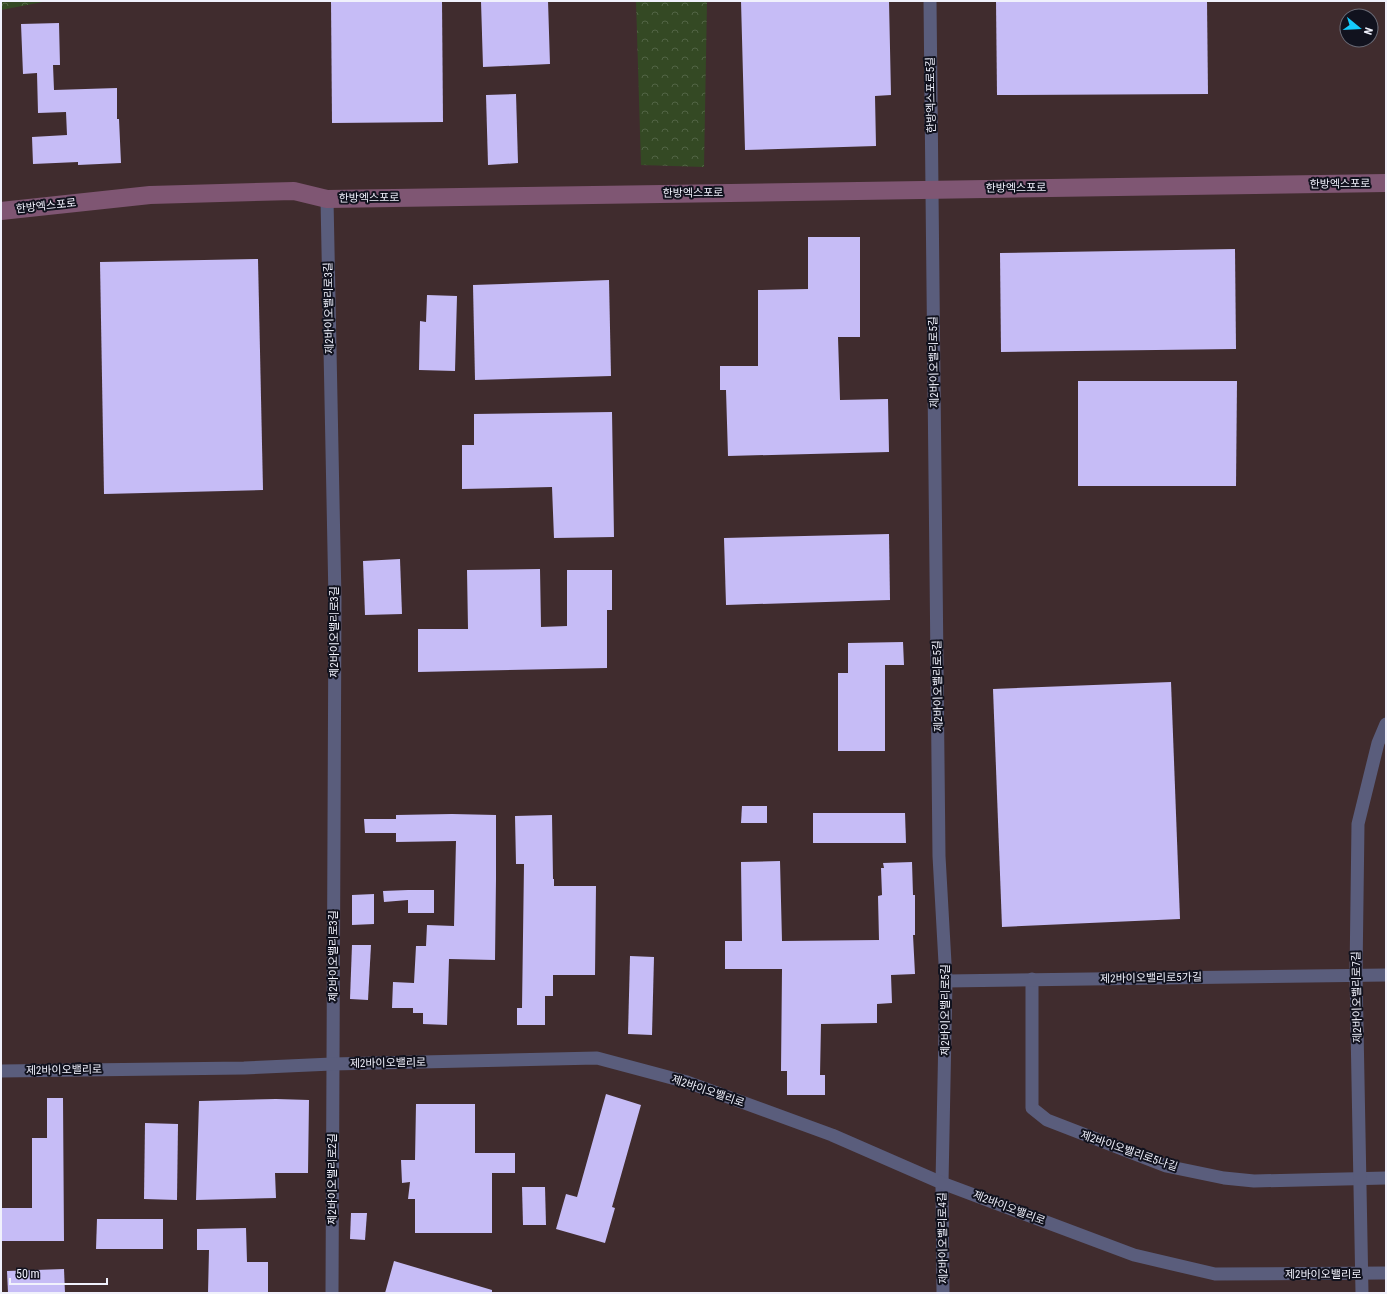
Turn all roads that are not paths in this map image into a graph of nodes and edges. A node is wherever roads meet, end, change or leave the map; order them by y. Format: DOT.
graph roads {
  1 [pos="930,1"];
  2 [pos="1386,183"];
  3 [pos="932,189"];
  4 [pos="327,199"];
  5 [pos="1,212"];
  6 [pos="1386,724"];
  7 [pos="1356,974"];
  8 [pos="1386,974"];
  9 [pos="1032,979"];
  10 [pos="946,981"];
  11 [pos="332,1064"];
  12 [pos="1,1071"];
  13 [pos="1360,1178"];
  14 [pos="1386,1178"];
  15 [pos="942,1183"];
  16 [pos="1361,1274"];
  17 [pos="1386,1274"];
  18 [pos="332,1293"];
  19 [pos="943,1293"];
  20 [pos="1362,1293"];
  1 -- 3 [label="street, 한방엑스포로5길"];
  2 -- 3 [label="street, 한방엑스포로"];
  3 -- 4 [label="street, 한방엑스포로"];
  3 -- 10 [label="street, 제2바이오밸리로5길"];
  4 -- 5 [label="street, 한방엑스포로"];
  4 -- 11 [label="street, 제2바이오밸리로3길"];
  6 -- 7 [label="street, 제2바이오밸리로7길"];
  7 -- 8 [label="street, 제2바이오밸리로5가길"];
  7 -- 9 [label="street, 제2바이오밸리로5가길"];
  7 -- 13 [label="street, 제2바이오밸리로7길"];
  9 -- 10 [label="street, 제2바이오밸리로5가길"];
  9 -- 13 [label="street, 제2바이오밸리로5나길"];
  10 -- 15 [label="street, 제2바이오밸리로5길"];
  11 -- 12 [label="street, 제2바이오밸리로"];
  11 -- 15 [label="street, 제2바이오밸리로"];
  11 -- 18 [label="street, 제2바이오밸리로2길"];
  13 -- 14 [label="street"];
  13 -- 16 [label="street, 제2바이오밸리로7길"];
  15 -- 16 [label="street, 제2바이오밸리로"];
  15 -- 19 [label="street, 제2바이오밸리로4길"];
  16 -- 17 [label="street, 제2바이오밸리로"];
  16 -- 20 [label="street, 제2바이오밸리로7길"];
}
